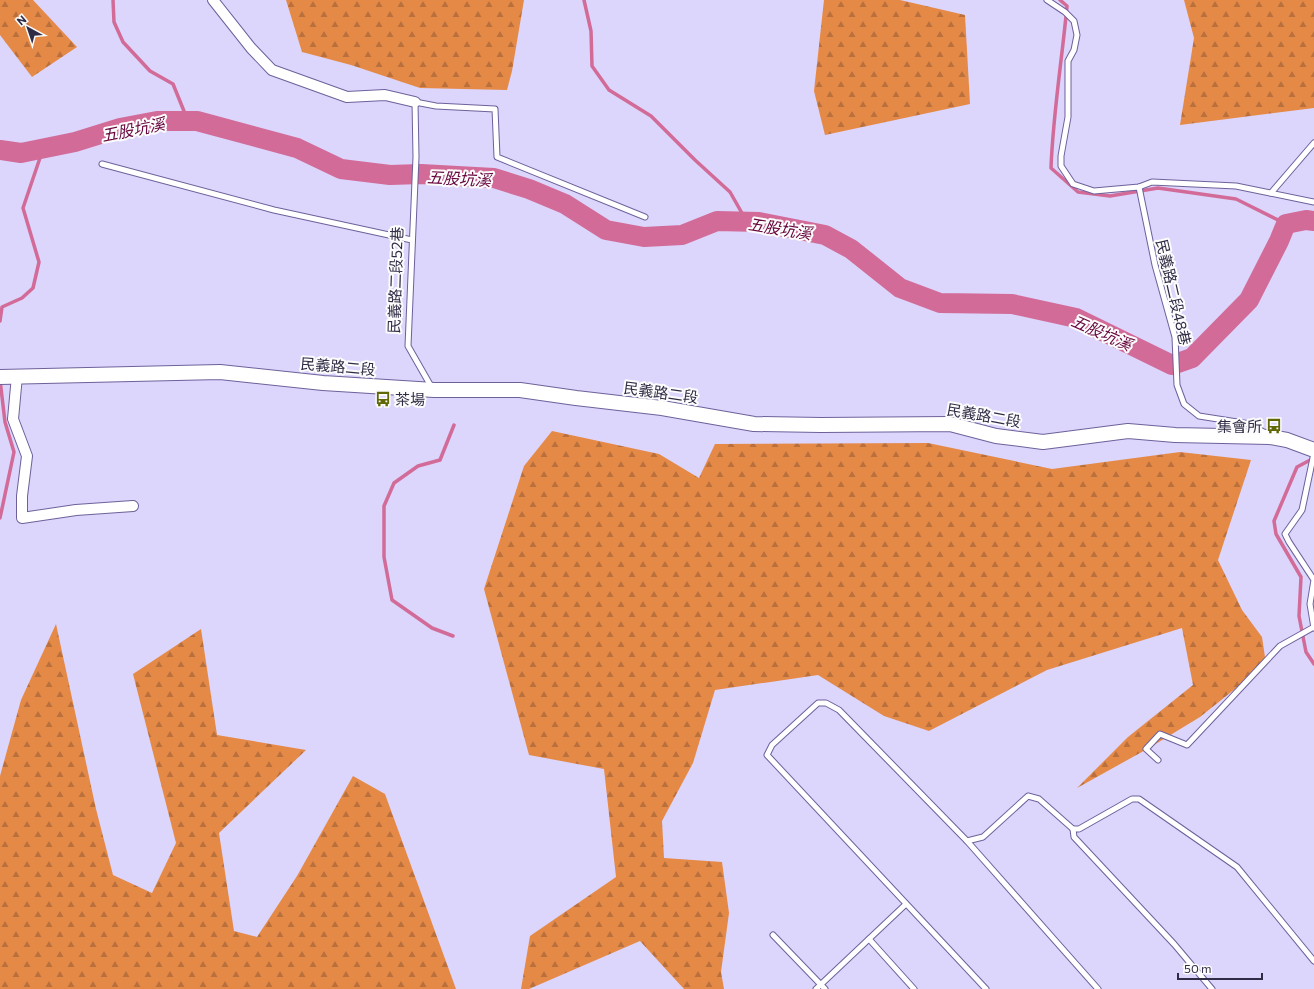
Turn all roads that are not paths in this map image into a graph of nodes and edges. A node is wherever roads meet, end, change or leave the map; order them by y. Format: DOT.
graph roads {
  1 [pos="213,0"];
  2 [pos="1047,0"];
  3 [pos="415,102"];
  4 [pos="1314,143"];
  5 [pos="102,164"];
  6 [pos="1138,187"];
  7 [pos="1271,193"];
  8 [pos="1314,202"];
  9 [pos="645,217"];
  10 [pos="412,240"];
  11 [pos="8,376"];
  12 [pos="434,390"];
  13 [pos="1270,437"];
  14 [pos="1314,452"];
  15 [pos="133,506"];
  16 [pos="1314,627"];
  17 [pos="1158,760"];
  18 [pos="1073,829"];
  19 [pos="967,841"];
  20 [pos="906,904"];
  21 [pos="773,935"];
  22 [pos="869,939"];
  23 [pos="1314,961"];
  24 [pos="821,985"];
  25 [pos="816,989"];
  26 [pos="826,989"];
  27 [pos="914,989"];
  28 [pos="986,989"];
  29 [pos="1098,989"];
  30 [pos="1212,989"];
  1 -- 3 [label="street"];
  2 -- 6 [label="lane"];
  3 -- 9 [label="lane"];
  3 -- 10 [label="lane, 民義路二段52巷"];
  4 -- 7 [label="lane"];
  5 -- 10 [label="lane"];
  6 -- 7 [label="lane"];
  6 -- 13 [label="lane, 民義路二段48巷"];
  7 -- 8 [label="lane"];
  10 -- 12 [label="lane, 民義路二段52巷"];
  11 -- 12 [label="main road, 民義路二段"];
  11 -- 15 [label="street"];
  12 -- 13 [label="main road, 民義路二段"];
  13 -- 14 [label="main road, 民義路二段"];
  14 -- 16 [label="lane"];
  16 -- 17 [label="lane"];
  18 -- 19 [label="lane"];
  18 -- 23 [label="lane"];
  18 -- 30 [label="lane"];
  19 -- 20 [label="lane"];
  19 -- 29 [label="lane"];
  20 -- 22 [label="lane"];
  20 -- 28 [label="lane"];
  21 -- 24 [label="lane"];
  22 -- 24 [label="lane"];
  22 -- 27 [label="lane"];
  24 -- 25 [label="lane"];
  24 -- 26 [label="lane"];
}
